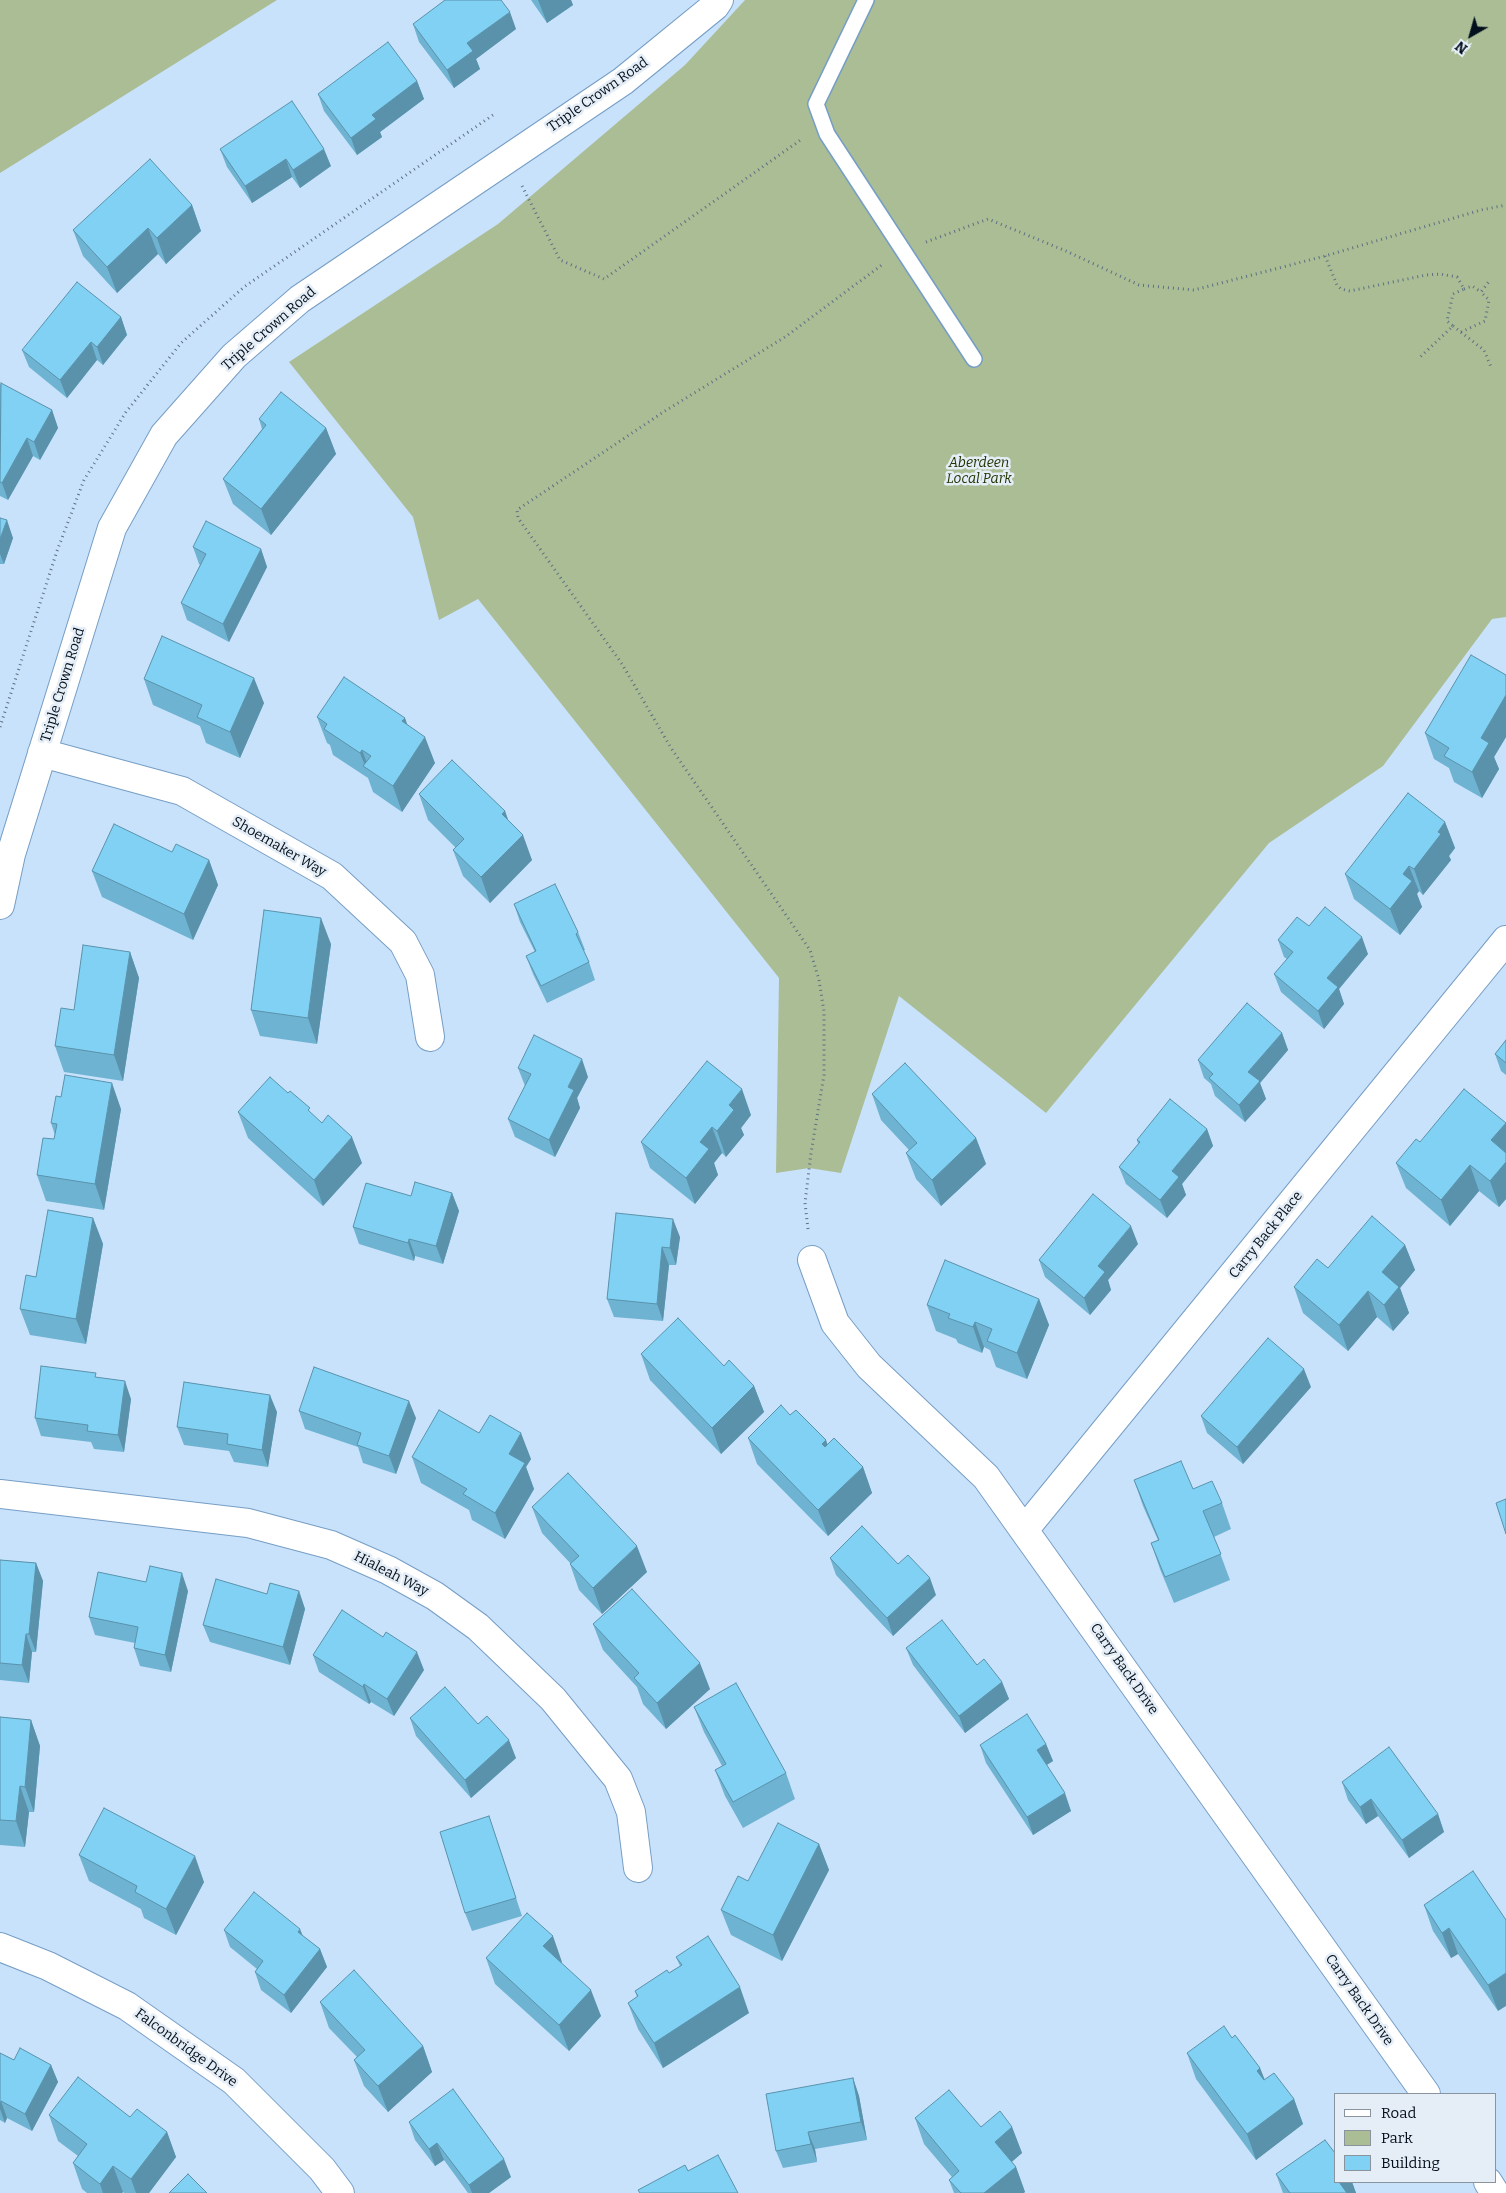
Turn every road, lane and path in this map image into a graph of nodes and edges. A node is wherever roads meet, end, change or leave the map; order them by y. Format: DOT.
graph roads {
  1 [pos="719,0"];
  2 [pos="866,0"];
  3 [pos="493,115"];
  4 [pos="823,124"];
  5 [pos="508,158"];
  6 [pos="1506,205"];
  7 [pos="903,251"];
  8 [pos="1325,256"];
  9 [pos="1490,280"];
  10 [pos="1464,289"];
  11 [pos="1481,292"];
  12 [pos="1453,326"];
  13 [pos="1461,332"];
  14 [pos="1418,359"];
  15 [pos="974,360"];
  16 [pos="1491,367"];
  17 [pos="0,727"];
  18 [pos="42,753"];
  19 [pos="0,905"];
  20 [pos="1506,940"];
  21 [pos="430,1037"];
  22 [pos="812,1260"];
  23 [pos="0,1494"];
  24 [pos="1025,1529"];
  25 [pos="638,1868"];
  26 [pos="0,1947"];
  27 [pos="1425,2093"];
  28 [pos="340,2193"];
  1 -- 5 [label="street, Triple Crown Road"];
  2 -- 4 [label="lane"];
  3 -- 17 [label="path"];
  4 -- 5 [label="path"];
  4 -- 7 [label="lane"];
  5 -- 18 [label="street, Triple Crown Road"];
  6 -- 8 [label="path"];
  7 -- 8 [label="path"];
  7 -- 15 [label="lane"];
  7 -- 22 [label="path"];
  8 -- 10 [label="path"];
  9 -- 11 [label="path"];
  10 -- 11 [label="path"];
  10 -- 12 [label="path"];
  11 -- 13 [label="path"];
  12 -- 13 [label="path"];
  12 -- 14 [label="path"];
  13 -- 16 [label="path"];
  18 -- 19 [label="street, Triple Crown Road"];
  18 -- 21 [label="street, Shoemaker Way"];
  20 -- 24 [label="street, Carry Back Place"];
  22 -- 24 [label="street, Carry Back Drive"];
  23 -- 25 [label="street, Hialeah Way"];
  24 -- 27 [label="street, Carry Back Drive"];
  26 -- 28 [label="street, Falconbridge Drive"];
}
